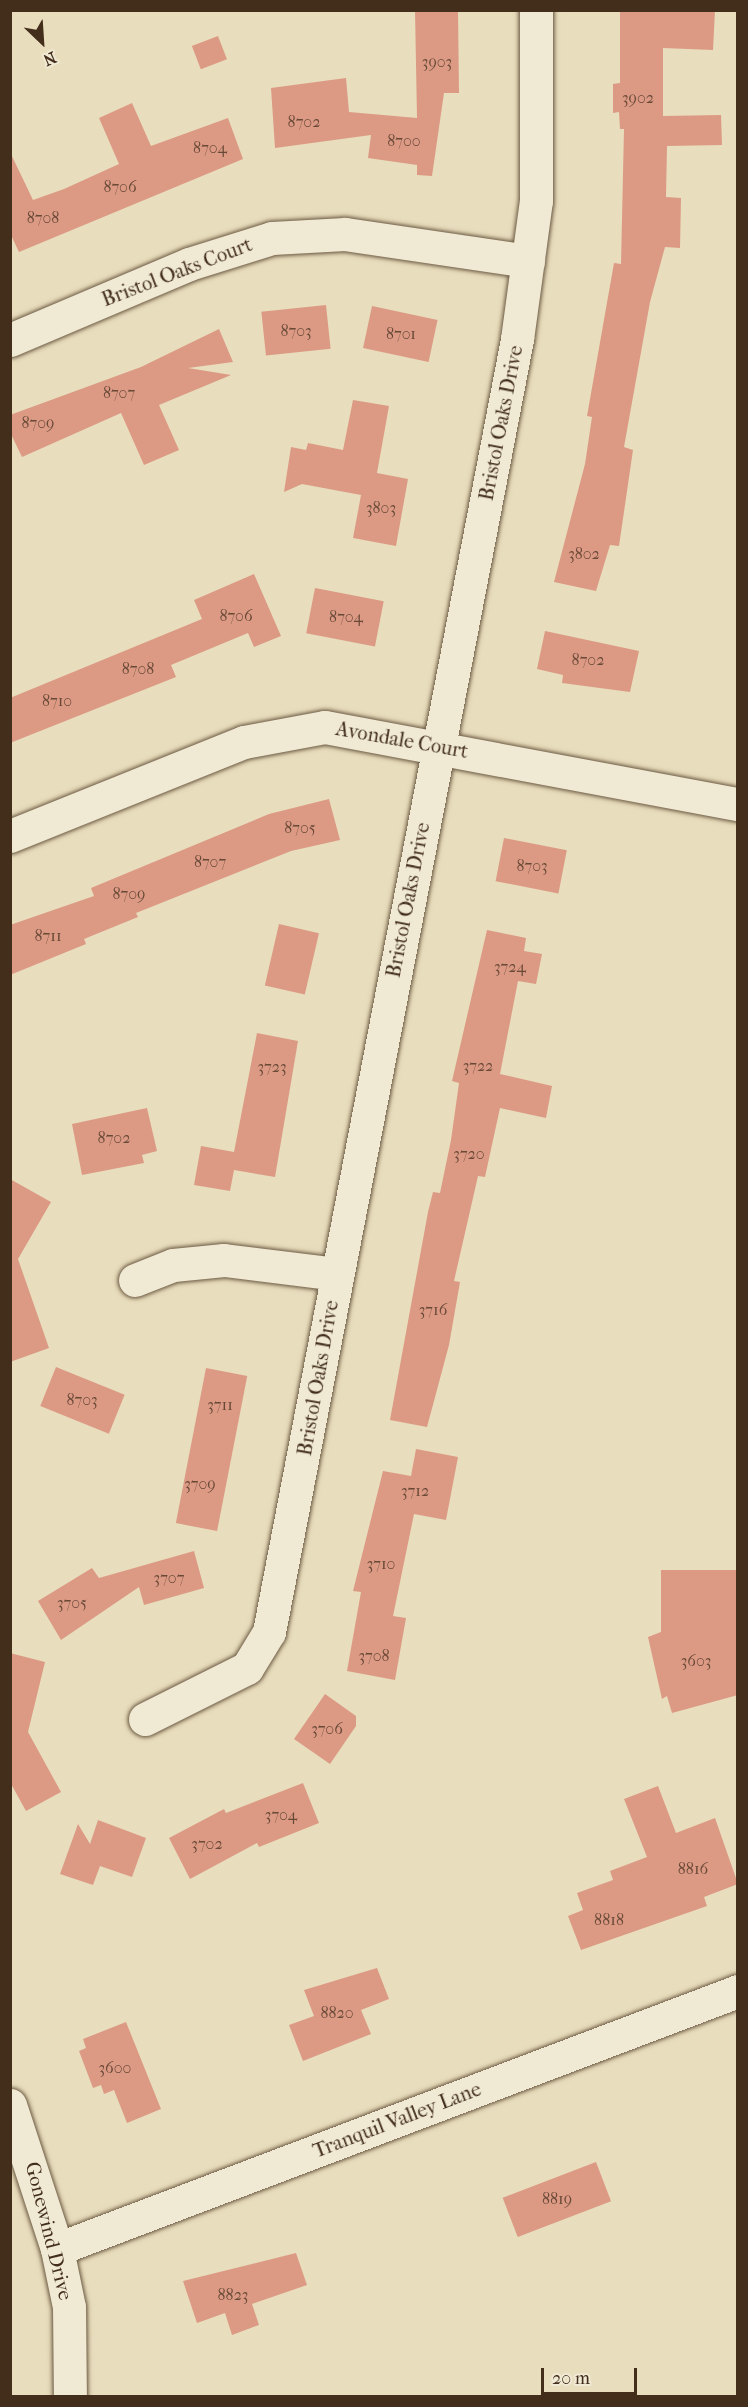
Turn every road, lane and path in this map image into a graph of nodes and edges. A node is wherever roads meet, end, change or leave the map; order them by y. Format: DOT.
graph roads {
  1 [pos="536,10"];
  2 [pos="528,261"];
  3 [pos="10,340"];
  4 [pos="440,746"];
  5 [pos="738,804"];
  6 [pos="10,836"];
  7 [pos="336,1274"];
  8 [pos="135,1280"];
  9 [pos="145,1719"];
  10 [pos="738,1991"];
  11 [pos="10,2105"];
  12 [pos="57,2249"];
  13 [pos="70,2397"];
  1 -- 2 [label="street, Bristol Oaks Drive"];
  2 -- 3 [label="street, Bristol Oaks Court"];
  2 -- 4 [label="street, Bristol Oaks Drive"];
  4 -- 5 [label="street, Avondale Court"];
  4 -- 6 [label="street, Avondale Court"];
  4 -- 7 [label="street, Bristol Oaks Drive"];
  7 -- 8 [label="street"];
  7 -- 9 [label="street, Bristol Oaks Drive"];
  10 -- 12 [label="street, Tranquil Valley Lane"];
  11 -- 12 [label="street, Gonewind Drive"];
  12 -- 13 [label="street, Gonewind Drive"];
}
